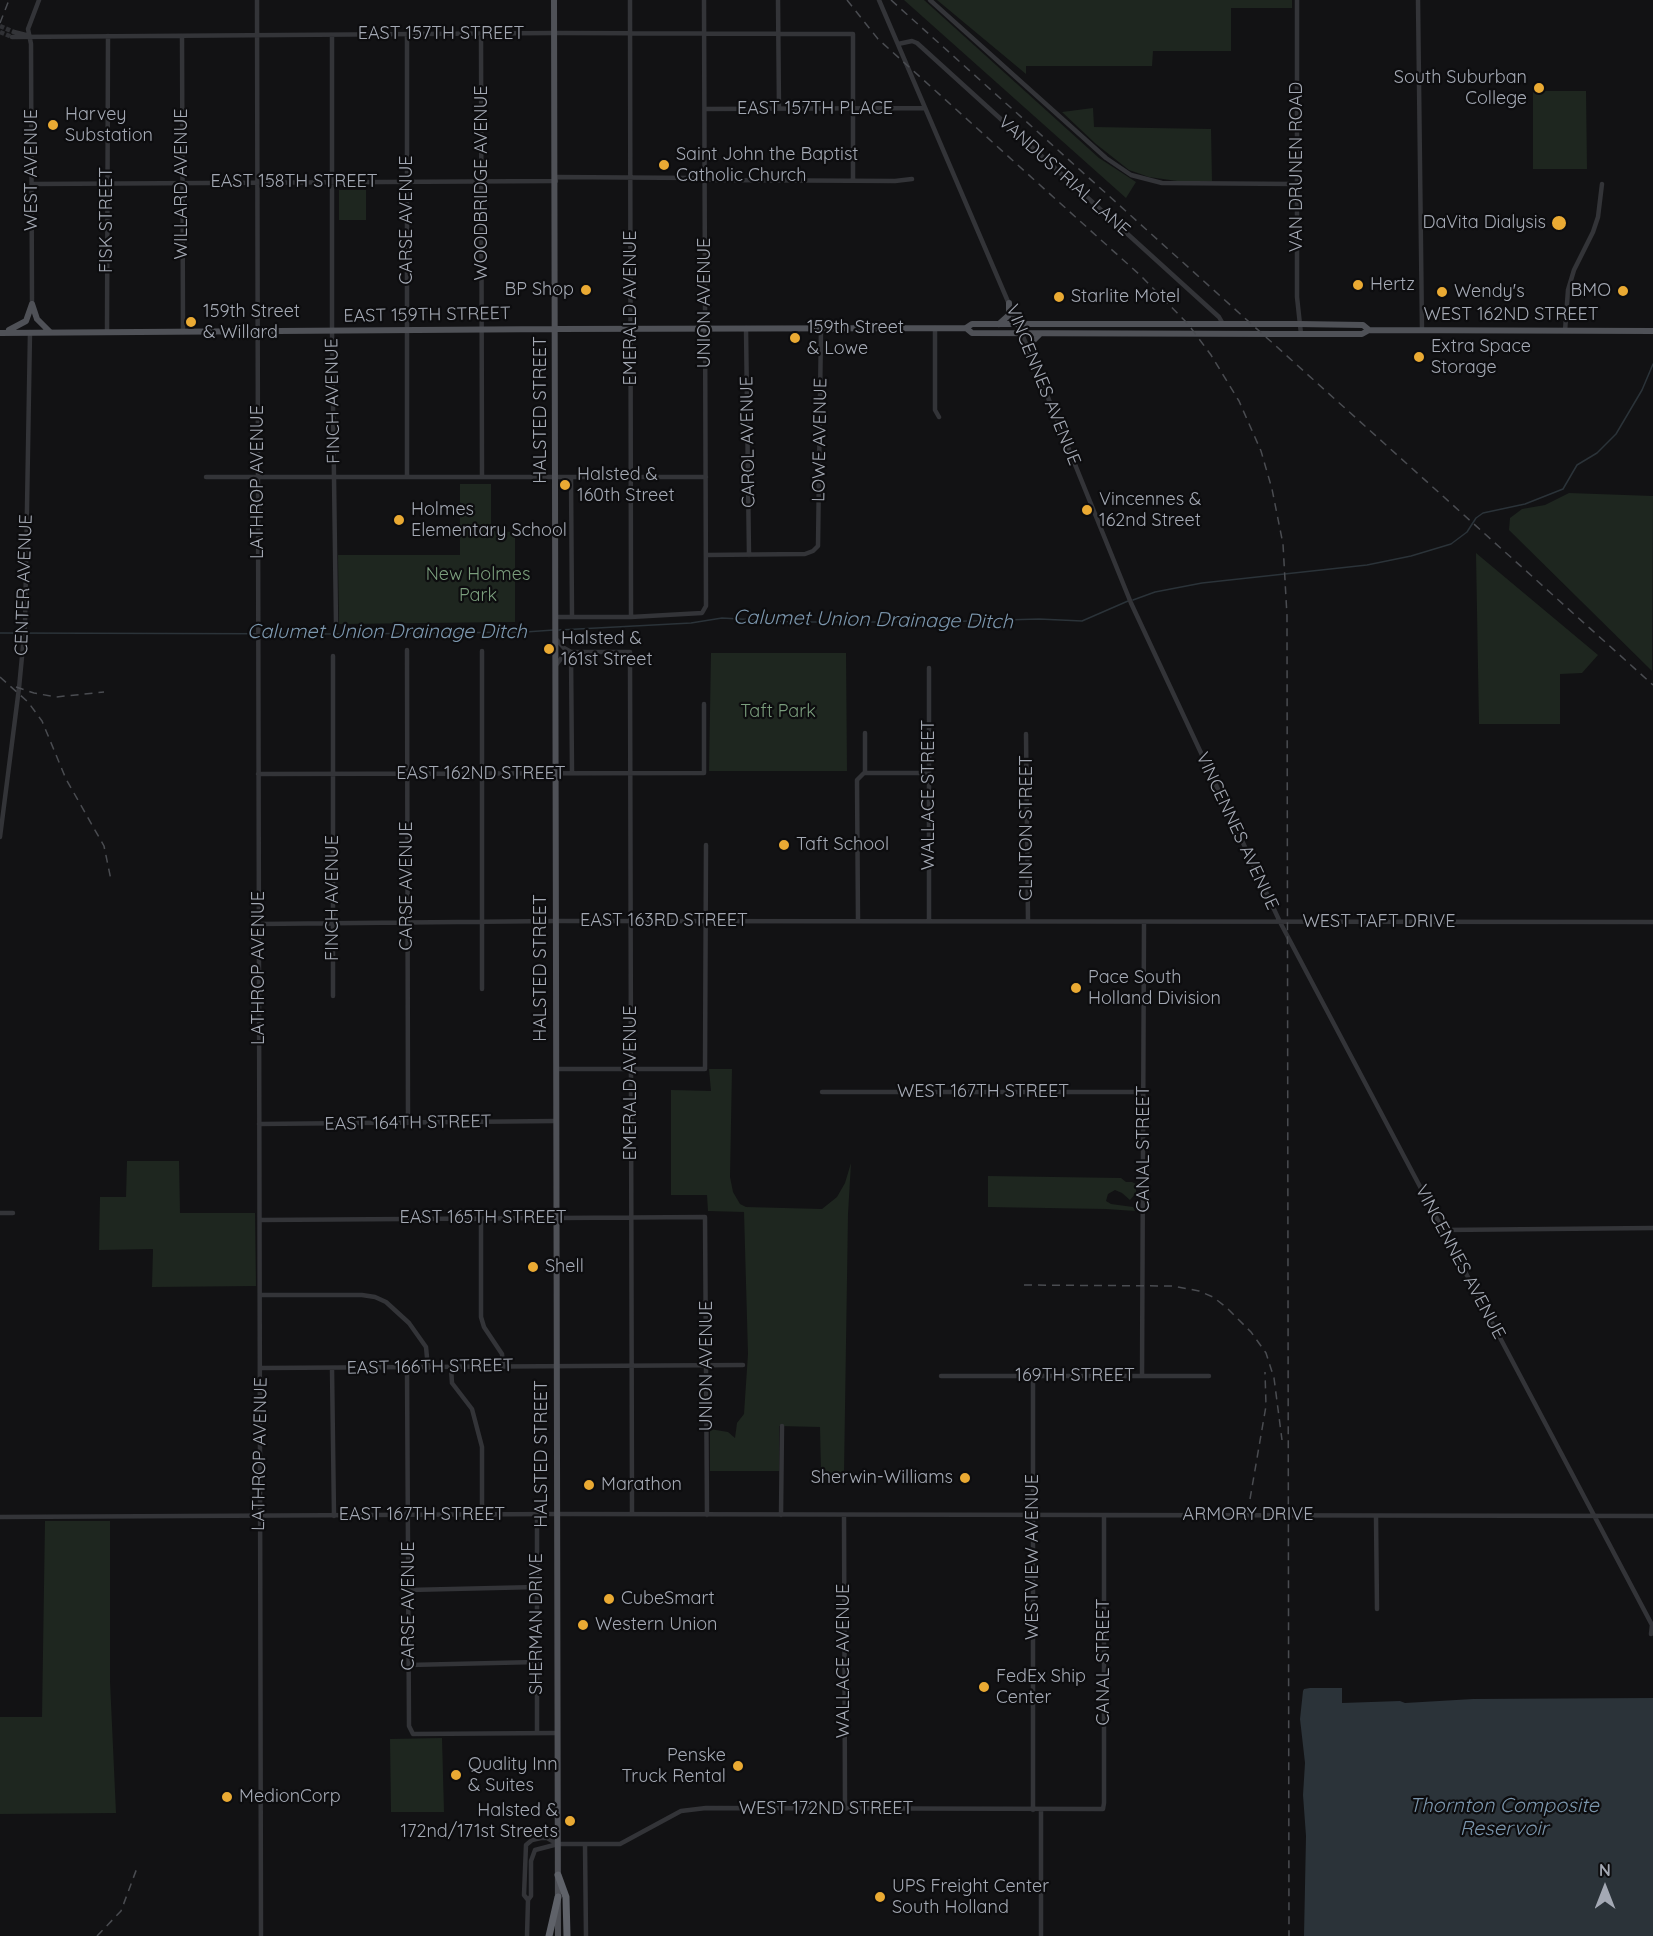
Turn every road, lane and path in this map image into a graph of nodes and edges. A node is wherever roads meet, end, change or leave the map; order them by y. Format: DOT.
graph roads {
  1 [pos="39,0"];
  2 [pos="257,0"];
  3 [pos="554,0"];
  4 [pos="630,0"];
  5 [pos="704,0"];
  6 [pos="778,0"];
  7 [pos="879,0"];
  8 [pos="930,0"];
  9 [pos="1297,0"];
  10 [pos="1418,0"];
  11 [pos="555,33"];
  12 [pos="630,33"];
  13 [pos="704,33"];
  14 [pos="13,34"];
  15 [pos="332,34"];
  16 [pos="407,34"];
  17 [pos="481,34"];
  18 [pos="779,34"];
  19 [pos="257,35"];
  20 [pos="29,36"];
  21 [pos="108,36"];
  22 [pos="182,36"];
  23 [pos="898,44"];
  24 [pos="854,108"];
  25 [pos="925,108"];
  26 [pos="705,109"];
  27 [pos="778,109"];
  28 [pos="631,178"];
  29 [pos="555,179"];
  30 [pos="705,179"];
  31 [pos="912,179"];
  32 [pos="407,181"];
  33 [pos="481,181"];
  34 [pos="853,181"];
  35 [pos="257,182"];
  36 [pos="332,182"];
  37 [pos="107,183"];
  38 [pos="183,183"];
  39 [pos="32,184"];
  40 [pos="1296,184"];
  41 [pos="1602,184"];
  42 [pos="1009,303"];
  43 [pos="32,304"];
  44 [pos="999,324"];
  45 [pos="1018,324"];
  46 [pos="1223,324"];
  47 [pos="1299,324"];
  48 [pos="746,328"];
  49 [pos="821,328"];
  50 [pos="935,328"];
  51 [pos="966,328"];
  52 [pos="556,329"];
  53 [pos="631,329"];
  54 [pos="705,329"];
  55 [pos="482,330"];
  56 [pos="1369,330"];
  57 [pos="1422,330"];
  58 [pos="332,331"];
  59 [pos="406,331"];
  60 [pos="1565,331"];
  61 [pos="1653,331"];
  62 [pos="2,332"];
  63 [pos="30,332"];
  64 [pos="51,332"];
  65 [pos="107,332"];
  66 [pos="183,332"];
  67 [pos="258,332"];
  68 [pos="1022,333"];
  69 [pos="1042,333"];
  70 [pos="1224,334"];
  71 [pos="1301,334"];
  72 [pos="1030,353"];
  73 [pos="939,417"];
  74 [pos="206,477"];
  75 [pos="258,477"];
  76 [pos="334,477"];
  77 [pos="407,477"];
  78 [pos="482,477"];
  79 [pos="556,477"];
  80 [pos="571,477"];
  81 [pos="631,477"];
  82 [pos="706,477"];
  83 [pos="706,555"];
  84 [pos="749,555"];
  85 [pos="556,617"];
  86 [pos="572,617"];
  87 [pos="632,617"];
  88 [pos="336,624"];
  89 [pos="556,639"];
  90 [pos="407,650"];
  91 [pos="482,651"];
  92 [pos="571,652"];
  93 [pos="333,656"];
  94 [pos="556,665"];
  95 [pos="929,668"];
  96 [pos="704,705"];
  97 [pos="865,733"];
  98 [pos="1026,734"];
  99 [pos="556,773"];
  100 [pos="572,773"];
  101 [pos="631,773"];
  102 [pos="865,773"];
  103 [pos="929,773"];
  104 [pos="258,774"];
  105 [pos="333,774"];
  106 [pos="407,774"];
  107 [pos="482,774"];
  108 [pos="0,837"];
  109 [pos="706,845"];
  110 [pos="556,921"];
  111 [pos="631,921"];
  112 [pos="706,921"];
  113 [pos="858,921"];
  114 [pos="929,921"];
  115 [pos="1028,921"];
  116 [pos="1069,921"];
  117 [pos="482,922"];
  118 [pos="1144,922"];
  119 [pos="1280,922"];
  120 [pos="1653,922"];
  121 [pos="333,923"];
  122 [pos="407,923"];
  123 [pos="258,924"];
  124 [pos="482,989"];
  125 [pos="333,996"];
  126 [pos="556,1069"];
  127 [pos="631,1069"];
  128 [pos="822,1092"];
  129 [pos="1144,1092"];
  130 [pos="556,1121"];
  131 [pos="408,1123"];
  132 [pos="259,1124"];
  133 [pos="0,1213"];
  134 [pos="13,1213"];
  135 [pos="557,1217"];
  136 [pos="631,1217"];
  137 [pos="705,1217"];
  138 [pos="481,1218"];
  139 [pos="260,1220"];
  140 [pos="1653,1228"];
  141 [pos="1443,1230"];
  142 [pos="261,1295"];
  143 [pos="632,1365"];
  144 [pos="708,1365"];
  145 [pos="743,1365"];
  146 [pos="503,1366"];
  147 [pos="557,1366"];
  148 [pos="261,1368"];
  149 [pos="407,1368"];
  150 [pos="428,1368"];
  151 [pos="451,1368"];
  152 [pos="332,1369"];
  153 [pos="941,1376"];
  154 [pos="1033,1376"];
  155 [pos="1142,1376"];
  156 [pos="1209,1376"];
  157 [pos="782,1426"];
  158 [pos="557,1514"];
  159 [pos="482,1515"];
  160 [pos="537,1515"];
  161 [pos="632,1515"];
  162 [pos="707,1515"];
  163 [pos="781,1515"];
  164 [pos="844,1515"];
  165 [pos="1033,1515"];
  166 [pos="1104,1515"];
  167 [pos="259,1516"];
  168 [pos="334,1516"];
  169 [pos="409,1516"];
  170 [pos="1376,1516"];
  171 [pos="1594,1516"];
  172 [pos="1653,1516"];
  173 [pos="0,1517"];
  174 [pos="537,1587"];
  175 [pos="409,1590"];
  176 [pos="1377,1609"];
  177 [pos="1651,1634"];
  178 [pos="537,1662"];
  179 [pos="409,1665"];
  180 [pos="537,1733"];
  181 [pos="557,1733"];
  182 [pos="845,1808"];
  183 [pos="1103,1809"];
  184 [pos="1033,1810"];
  185 [pos="1041,1810"];
  186 [pos="558,1844"];
  187 [pos="585,1845"];
  188 [pos="558,1875"];
  189 [pos="558,1897"];
  190 [pos="528,1900"];
  191 [pos="261,1936"];
  192 [pos="527,1936"];
  193 [pos="549,1936"];
  194 [pos="558,1936"];
  195 [pos="567,1936"];
  196 [pos="586,1936"];
  197 [pos="1041,1936"];
  1 -- 20 [label="street, WEST AVENUE"];
  2 -- 19 [label="street, LATHROP AVENUE"];
  3 -- 11 [label="main road, HALSTED STREET"];
  4 -- 12 [label="street, EMERALD AVENUE"];
  5 -- 13 [label="street, UNION AVENUE"];
  6 -- 18 [label="street"];
  7 -- 23 [label="street, VINCENNES AVENUE"];
  8 -- 40 [label="street"];
  9 -- 40 [label="street, VAN DRUNEN ROAD"];
  10 -- 57 [label="street"];
  11 -- 12 [label="street, EAST 157TH STREET"];
  11 -- 17 [label="street, EAST 157TH STREET"];
  11 -- 29 [label="main road, HALSTED STREET"];
  12 -- 13 [label="street, EAST 157TH STREET"];
  12 -- 28 [label="street, EMERALD AVENUE"];
  13 -- 18 [label="street, EAST 157TH STREET"];
  13 -- 26 [label="street, UNION AVENUE"];
  14 -- 20 [label="street, EAST 157TH STREET"];
  15 -- 16 [label="street, EAST 157TH STREET"];
  15 -- 19 [label="street, EAST 157TH STREET"];
  15 -- 36 [label="street, FINCH AVENUE"];
  16 -- 17 [label="street, EAST 157TH STREET"];
  16 -- 32 [label="street, CARSE AVENUE"];
  17 -- 33 [label="street, WOODBRIDGE AVENUE"];
  18 -- 24 [label="street, EAST 157TH STREET"];
  18 -- 27 [label="street"];
  19 -- 22 [label="street, EAST 157TH STREET"];
  19 -- 35 [label="street, LATHROP AVENUE"];
  20 -- 21 [label="street, EAST 157TH STREET"];
  20 -- 39 [label="street, WEST AVENUE"];
  21 -- 22 [label="street, EAST 157TH STREET"];
  21 -- 37 [label="street, FISK STREET"];
  22 -- 38 [label="street, WILLARD AVENUE"];
  23 -- 25 [label="street, VINCENNES AVENUE"];
  23 -- 46 [label="street, VANDUSTRIAL LANE"];
  24 -- 25 [label="street, EAST 157TH PLACE"];
  24 -- 27 [label="street, EAST 157TH PLACE"];
  24 -- 34 [label="street"];
  25 -- 42 [label="street, VINCENNES AVENUE"];
  26 -- 27 [label="street, EAST 157TH PLACE"];
  26 -- 30 [label="street, UNION AVENUE"];
  28 -- 29 [label="street, EAST 158TH STREET"];
  28 -- 30 [label="street, EAST 158TH STREET"];
  28 -- 53 [label="street, EMERALD AVENUE"];
  29 -- 33 [label="street, EAST 158TH STREET"];
  29 -- 52 [label="main road, HALSTED STREET"];
  30 -- 34 [label="street, EAST 158TH STREET"];
  30 -- 54 [label="street, UNION AVENUE"];
  31 -- 34 [label="street, EAST 158TH STREET"];
  32 -- 33 [label="street, EAST 158TH STREET"];
  32 -- 36 [label="street, EAST 158TH STREET"];
  32 -- 59 [label="street, CARSE AVENUE"];
  33 -- 55 [label="street, WOODBRIDGE AVENUE"];
  35 -- 36 [label="street, EAST 158TH STREET"];
  35 -- 38 [label="street, EAST 158TH STREET"];
  35 -- 67 [label="street, LATHROP AVENUE"];
  36 -- 58 [label="street, FINCH AVENUE"];
  37 -- 38 [label="street, EAST 158TH STREET"];
  37 -- 39 [label="street, EAST 158TH STREET"];
  37 -- 65 [label="street, FISK STREET"];
  38 -- 66 [label="street, WILLARD AVENUE"];
  39 -- 43 [label="street, WEST AVENUE"];
  40 -- 47 [label="street, VAN DRUNEN ROAD"];
  41 -- 60 [label="street"];
  42 -- 44 [label="main road"];
  42 -- 45 [label="street, VINCENNES AVENUE"];
  43 -- 62 [label="main road"];
  43 -- 64 [label="main road"];
  44 -- 45 [label="main road, WEST 162ND STREET"];
  44 -- 51 [label="main road, WEST 162ND STREET"];
  45 -- 46 [label="main road, WEST 162ND STREET"];
  45 -- 68 [label="street, VINCENNES AVENUE"];
  46 -- 47 [label="main road, WEST 162ND STREET"];
  46 -- 70 [label="main road"];
  47 -- 56 [label="main road, WEST 162ND STREET"];
  47 -- 71 [label="street, VAN DRUNEN ROAD"];
  48 -- 49 [label="main road, EAST 159TH STREET"];
  48 -- 54 [label="main road, EAST 159TH STREET"];
  48 -- 84 [label="street, CAROL AVENUE"];
  49 -- 50 [label="main road, EAST 159TH STREET"];
  49 -- 84 [label="street, LOWE AVENUE"];
  50 -- 51 [label="main road, EAST 159TH STREET"];
  50 -- 73 [label="street"];
  51 -- 68 [label="main road, WEST 162ND STREET"];
  52 -- 53 [label="main road, EAST 159TH STREET"];
  52 -- 55 [label="main road, EAST 159TH STREET"];
  52 -- 79 [label="main road, HALSTED STREET"];
  53 -- 54 [label="main road, EAST 159TH STREET"];
  53 -- 81 [label="street, EMERALD AVENUE"];
  54 -- 82 [label="street, UNION AVENUE"];
  55 -- 59 [label="main road, EAST 159TH STREET"];
  55 -- 78 [label="street, WOODBRIDGE AVENUE"];
  56 -- 57 [label="main road, WEST 162ND STREET"];
  56 -- 71 [label="main road, WEST 162ND STREET"];
  57 -- 60 [label="main road, WEST 162ND STREET"];
  58 -- 59 [label="main road, EAST 159TH STREET"];
  58 -- 67 [label="main road, EAST 159TH STREET"];
  58 -- 76 [label="street, FINCH AVENUE"];
  59 -- 77 [label="street, CARSE AVENUE"];
  60 -- 61 [label="main road, WEST 162ND STREET"];
  62 -- 63 [label="main road, EAST 159TH STREET"];
  63 -- 64 [label="main road, EAST 159TH STREET"];
  63 -- 108 [label="street, CENTER AVENUE"];
  64 -- 65 [label="main road, EAST 159TH STREET"];
  65 -- 66 [label="main road, EAST 159TH STREET"];
  66 -- 67 [label="main road, EAST 159TH STREET"];
  67 -- 75 [label="street, LATHROP AVENUE"];
  68 -- 69 [label="main road, WEST 162ND STREET"];
  68 -- 72 [label="street, VINCENNES AVENUE"];
  69 -- 70 [label="main road, WEST 162ND STREET"];
  69 -- 72 [label="main road"];
  70 -- 71 [label="main road, WEST 162ND STREET"];
  72 -- 119 [label="street, VINCENNES AVENUE"];
  74 -- 75 [label="street"];
  75 -- 76 [label="street"];
  75 -- 104 [label="street, LATHROP AVENUE"];
  76 -- 77 [label="street"];
  76 -- 88 [label="street, FINCH AVENUE"];
  77 -- 78 [label="street"];
  78 -- 79 [label="street"];
  79 -- 80 [label="street"];
  79 -- 85 [label="main road, HALSTED STREET"];
  80 -- 81 [label="street"];
  80 -- 86 [label="street, HALSTED STREET"];
  81 -- 82 [label="street"];
  81 -- 87 [label="street, EMERALD AVENUE"];
  82 -- 83 [label="street, UNION AVENUE"];
  83 -- 84 [label="street"];
  83 -- 87 [label="street, UNION AVENUE"];
  85 -- 86 [label="street"];
  85 -- 89 [label="main road, HALSTED STREET"];
  86 -- 87 [label="street"];
  89 -- 92 [label="street"];
  89 -- 94 [label="main road, HALSTED STREET"];
  90 -- 106 [label="street, CARSE AVENUE"];
  91 -- 107 [label="street"];
  92 -- 94 [label="street"];
  92 -- 100 [label="street"];
  92 -- 101 [label="street, EMERALD AVENUE"];
  93 -- 105 [label="street, FINCH AVENUE"];
  94 -- 99 [label="main road, HALSTED STREET"];
  95 -- 103 [label="street, WALLACE STREET"];
  96 -- 101 [label="street, EAST 162ND STREET"];
  97 -- 102 [label="street"];
  98 -- 115 [label="street, CLINTON STREET"];
  99 -- 100 [label="street, EAST 162ND STREET"];
  99 -- 107 [label="street, EAST 162ND STREET"];
  99 -- 110 [label="main road, HALSTED STREET"];
  100 -- 101 [label="street, EAST 162ND STREET"];
  101 -- 111 [label="street, EMERALD AVENUE"];
  102 -- 103 [label="street"];
  102 -- 113 [label="street"];
  103 -- 114 [label="street, WALLACE STREET"];
  104 -- 105 [label="street, EAST 162ND STREET"];
  104 -- 123 [label="street, LATHROP AVENUE"];
  105 -- 106 [label="street, EAST 162ND STREET"];
  105 -- 121 [label="street, FINCH AVENUE"];
  106 -- 107 [label="street, EAST 162ND STREET"];
  106 -- 122 [label="street, CARSE AVENUE"];
  107 -- 117 [label="street"];
  109 -- 112 [label="street"];
  110 -- 111 [label="street, EAST 163RD STREET"];
  110 -- 117 [label="street, EAST 163RD STREET"];
  110 -- 126 [label="main road, HALSTED STREET"];
  111 -- 112 [label="street, EAST 163RD STREET"];
  111 -- 127 [label="street, EMERALD AVENUE"];
  112 -- 113 [label="street, EAST 163RD STREET"];
  112 -- 127 [label="street"];
  113 -- 114 [label="street, EAST 163RD STREET"];
  114 -- 115 [label="street, EAST 163RD STREET"];
  115 -- 116 [label="street, EAST 163RD STREET"];
  116 -- 118 [label="street, WEST TAFT DRIVE"];
  117 -- 122 [label="street, EAST 163RD STREET"];
  117 -- 124 [label="street"];
  118 -- 119 [label="street, WEST TAFT DRIVE"];
  118 -- 129 [label="street, CANAL STREET"];
  119 -- 120 [label="street, WEST TAFT DRIVE"];
  119 -- 141 [label="street, VINCENNES AVENUE"];
  121 -- 122 [label="street, EAST 163RD STREET"];
  121 -- 123 [label="street, EAST 163RD STREET"];
  121 -- 125 [label="street, FINCH AVENUE"];
  122 -- 131 [label="street, CARSE AVENUE"];
  123 -- 132 [label="street, LATHROP AVENUE"];
  126 -- 127 [label="street"];
  126 -- 130 [label="main road, HALSTED STREET"];
  127 -- 136 [label="street, EMERALD AVENUE"];
  128 -- 129 [label="street, WEST 167TH STREET"];
  129 -- 155 [label="street, CANAL STREET"];
  130 -- 131 [label="street, EAST 164TH STREET"];
  130 -- 135 [label="main road, HALSTED STREET"];
  131 -- 132 [label="street, EAST 164TH STREET"];
  132 -- 139 [label="street, LATHROP AVENUE"];
  133 -- 134 [label="street"];
  135 -- 136 [label="street, EAST 165TH STREET"];
  135 -- 138 [label="street, EAST 165TH STREET"];
  135 -- 147 [label="main road, HALSTED STREET"];
  136 -- 137 [label="street, EAST 165TH STREET"];
  136 -- 143 [label="street, EMERALD AVENUE"];
  137 -- 144 [label="street, UNION AVENUE"];
  138 -- 139 [label="street, EAST 165TH STREET"];
  138 -- 146 [label="street"];
  139 -- 142 [label="street, LATHROP AVENUE"];
  140 -- 141 [label="street"];
  141 -- 171 [label="street, VINCENNES AVENUE"];
  142 -- 148 [label="street, LATHROP AVENUE"];
  142 -- 150 [label="street"];
  143 -- 144 [label="street, EAST 166TH STREET"];
  143 -- 147 [label="street, EAST 166TH STREET"];
  143 -- 161 [label="street, EMERALD AVENUE"];
  144 -- 145 [label="street, EAST 166TH STREET"];
  144 -- 162 [label="street, UNION AVENUE"];
  146 -- 147 [label="street, EAST 166TH STREET"];
  146 -- 151 [label="street, EAST 166TH STREET"];
  147 -- 158 [label="main road, HALSTED STREET"];
  148 -- 152 [label="street, EAST 166TH STREET"];
  148 -- 167 [label="street, LATHROP AVENUE"];
  149 -- 150 [label="street, EAST 166TH STREET"];
  149 -- 152 [label="street, EAST 166TH STREET"];
  149 -- 169 [label="street, CARSE AVENUE"];
  150 -- 151 [label="street, EAST 166TH STREET"];
  151 -- 159 [label="street"];
  152 -- 168 [label="street"];
  153 -- 154 [label="street, 169TH STREET"];
  154 -- 155 [label="street, 169TH STREET"];
  154 -- 165 [label="street, WESTVIEW AVENUE"];
  155 -- 156 [label="street, 169TH STREET"];
  157 -- 163 [label="street"];
  158 -- 160 [label="street, EAST 167TH STREET"];
  158 -- 161 [label="street, EAST 167TH STREET"];
  158 -- 181 [label="main road, HALSTED STREET"];
  159 -- 160 [label="street, EAST 167TH STREET"];
  159 -- 169 [label="street, EAST 167TH STREET"];
  160 -- 174 [label="street, SHERMAN DRIVE"];
  161 -- 162 [label="street, EAST 167TH STREET"];
  162 -- 163 [label="street, EAST 167TH STREET"];
  163 -- 164 [label="street, EAST 167TH STREET"];
  164 -- 165 [label="street, ARMORY DRIVE"];
  164 -- 182 [label="street, WALLACE AVENUE"];
  165 -- 166 [label="street, ARMORY DRIVE"];
  165 -- 184 [label="street, WESTVIEW AVENUE"];
  166 -- 170 [label="street, ARMORY DRIVE"];
  166 -- 183 [label="street, CANAL STREET"];
  167 -- 168 [label="street, EAST 167TH STREET"];
  167 -- 173 [label="street, EAST 167TH STREET"];
  167 -- 191 [label="street, LATHROP AVENUE"];
  168 -- 169 [label="street, EAST 167TH STREET"];
  169 -- 175 [label="street, CARSE AVENUE"];
  170 -- 171 [label="street, ARMORY DRIVE"];
  170 -- 176 [label="street"];
  171 -- 172 [label="street, ARMORY DRIVE"];
  171 -- 177 [label="street, VINCENNES AVENUE"];
  174 -- 175 [label="street"];
  174 -- 178 [label="street, SHERMAN DRIVE"];
  175 -- 179 [label="street, CARSE AVENUE"];
  178 -- 179 [label="street"];
  178 -- 180 [label="street, SHERMAN DRIVE"];
  179 -- 180 [label="street, CARSE AVENUE"];
  180 -- 181 [label="street"];
  181 -- 186 [label="main road, HALSTED STREET"];
  182 -- 184 [label="street, WEST 172ND STREET"];
  182 -- 187 [label="street, WEST 172ND STREET"];
  183 -- 185 [label="street, WEST 172ND STREET"];
  184 -- 185 [label="street, WEST 172ND STREET"];
  185 -- 197 [label="street"];
  186 -- 187 [label="street, WEST 172ND STREET"];
  186 -- 188 [label="main road, HALSTED STREET"];
  186 -- 190 [label="street"];
  186 -- 190 [label="street, WEST 172ND STREET"];
  187 -- 196 [label="street"];
  188 -- 189 [label="main road, HALSTED STREET"];
  188 -- 195 [label="highway"];
  189 -- 193 [label="highway"];
  189 -- 194 [label="main road, HALSTED STREET"];
  190 -- 192 [label="street"];
}
